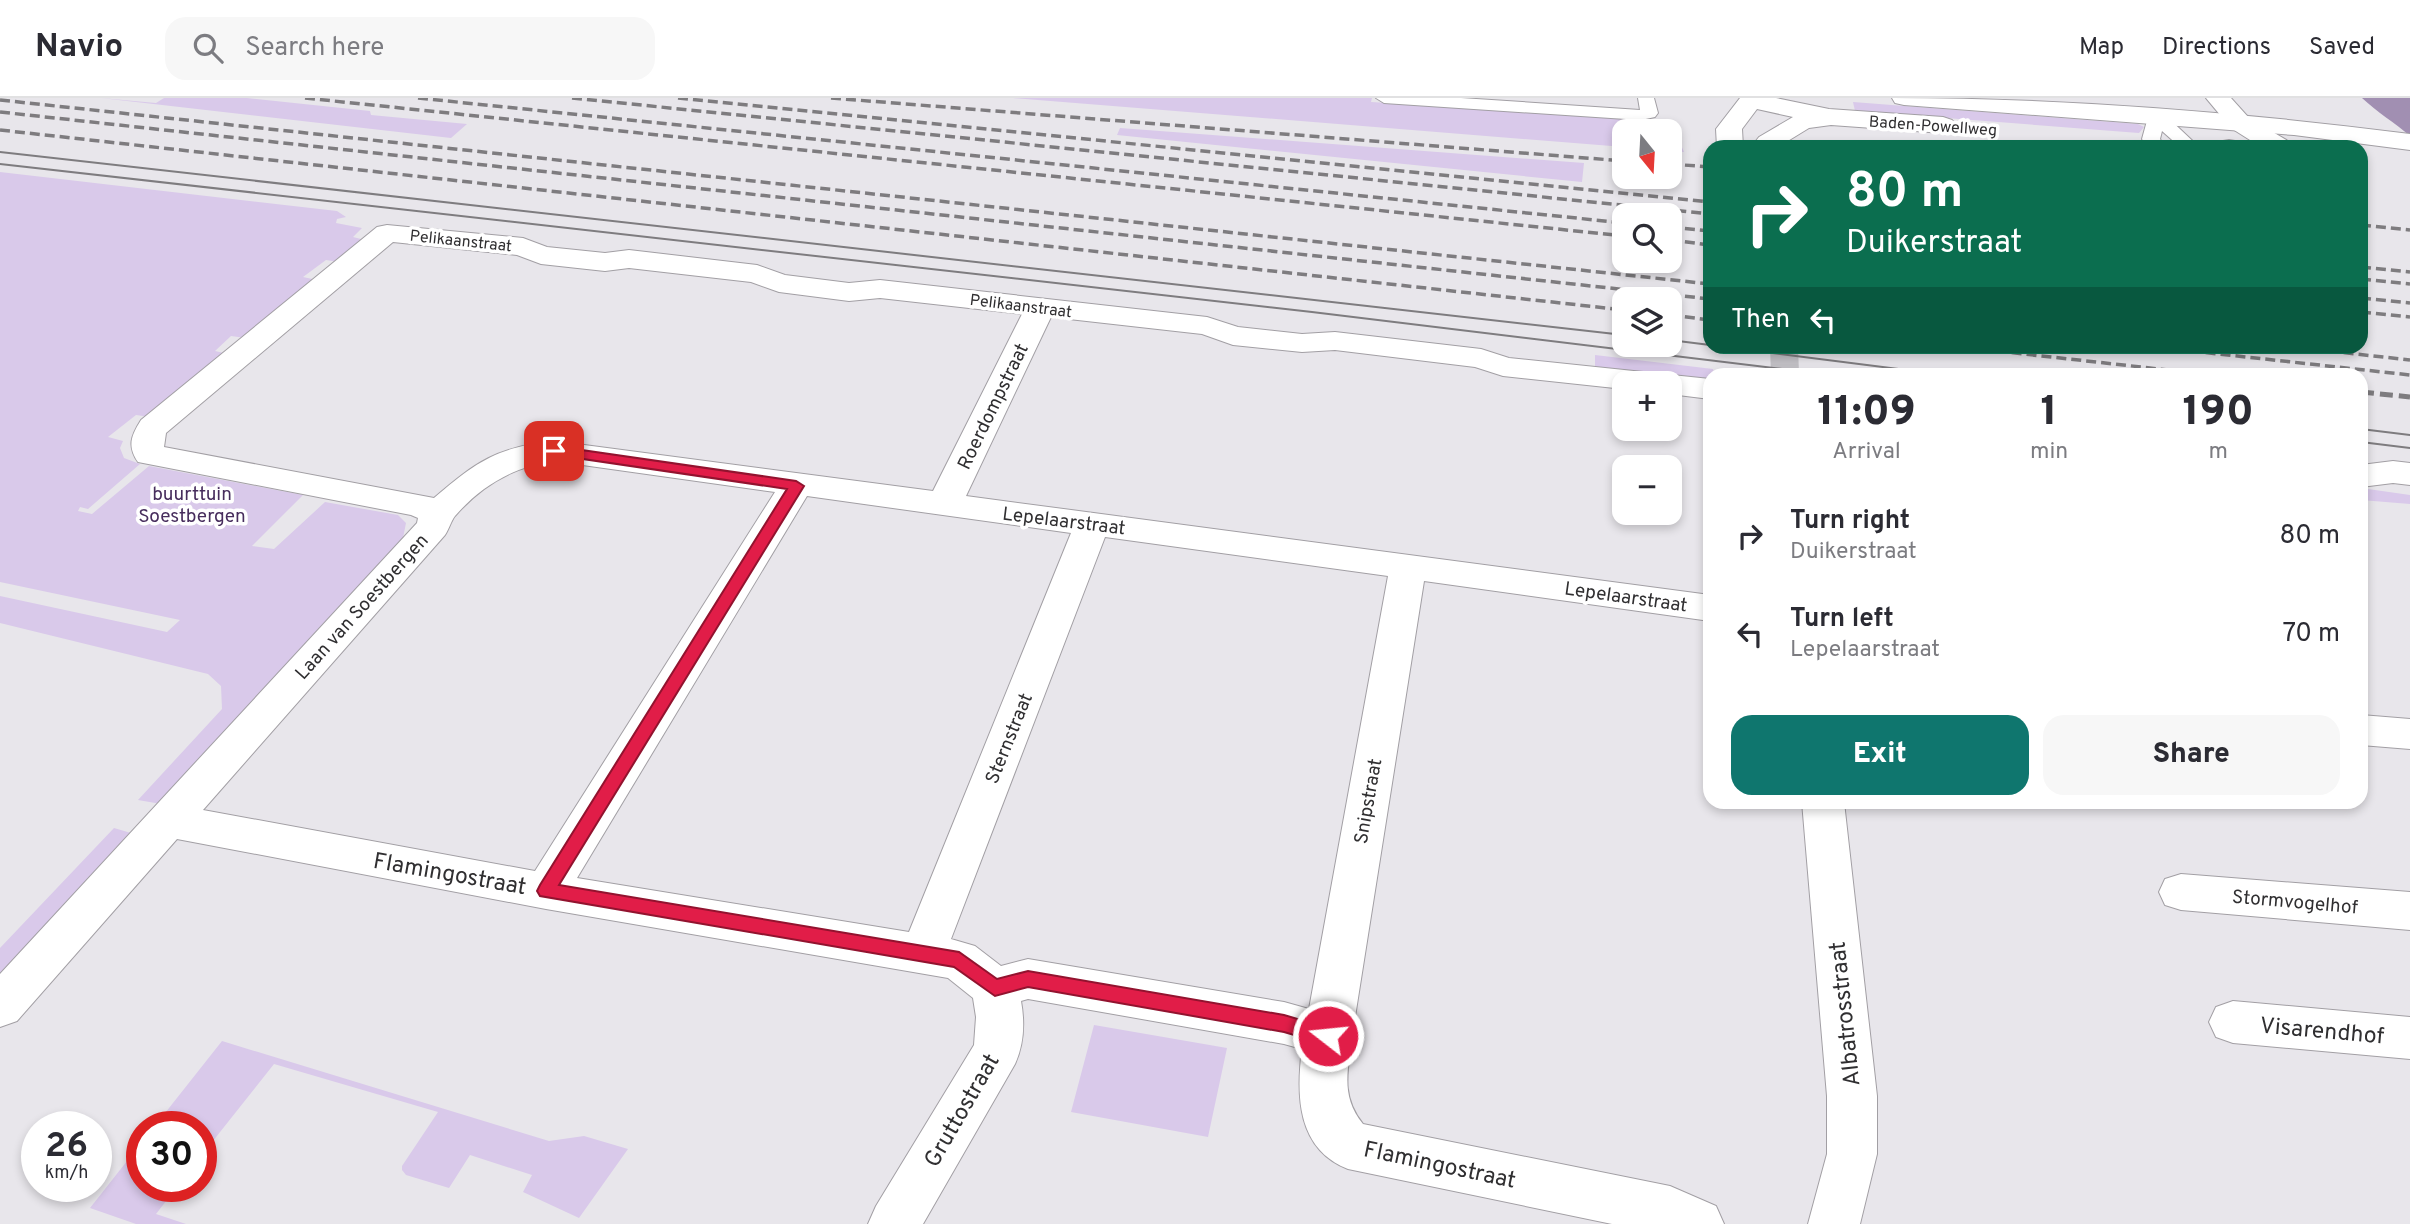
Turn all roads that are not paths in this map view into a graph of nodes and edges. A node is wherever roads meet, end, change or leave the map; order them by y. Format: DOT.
graph roads {
  1 [pos="1384,98"];
  2 [pos="1646,98"];
  3 [pos="1904,98"];
  4 [pos="2218,98"];
  5 [pos="1751,99"];
  6 [pos="1829,117"];
  7 [pos="2155,134"];
  8 [pos="1730,140"];
  9 [pos="1766,140"];
  10 [pos="1775,140"];
  11 [pos="2175,140"];
  12 [pos="2226,140"];
  13 [pos="2238,140"];
  14 [pos="2245,140"];
  15 [pos="2410,142"];
  16 [pos="2368,159"];
  17 [pos="2410,162"];
  18 [pos="387,233"];
  19 [pos="1040,307"];
  20 [pos="1612,378"];
  21 [pos="1682,386"];
  22 [pos="1703,387"];
  23 [pos="2410,474"];
  24 [pos="2368,475"];
  25 [pos="796,486"];
  26 [pos="944,505"];
  27 [pos="437,513"];
  28 [pos="1093,523"];
  29 [pos="1408,566"];
  30 [pos="1703,607"];
  31 [pos="2368,731"];
  32 [pos="2410,734"];
  33 [pos="1824,809"];
  34 [pos="168,820"];
  35 [pos="546,891"];
  36 [pos="2180,892"];
  37 [pos="2410,911"];
  38 [pos="923,953"];
  39 [pos="995,988"];
  40 [pos="0,1006"];
  41 [pos="2233,1022"];
  42 [pos="1328,1036"];
  43 [pos="2410,1038"];
  44 [pos="894,1224"];
  45 [pos="1698,1224"];
  46 [pos="1833,1224"];
  1 -- 2 [label="lane"];
  3 -- 7 [label="street, Baden-Powellweg"];
  4 -- 13 [label="street"];
  5 -- 6 [label="street, Baden-Powellweg"];
  5 -- 8 [label="street"];
  5 -- 9 [label="street"];
  6 -- 7 [label="street, Baden-Powellweg"];
  6 -- 10 [label="street"];
  7 -- 11 [label="street, Baden-Powellweg"];
  7 -- 12 [label="street, Baden-Powellweg"];
  14 -- 15 [label="street, Baden-Powellweg"];
  16 -- 17 [label="street"];
  18 -- 19 [label="street, Pelikaanstraat"];
  18 -- 27 [label="street, Laan van Soestbergen"];
  19 -- 20 [label="street, Pelikaanstraat"];
  19 -- 26 [label="street, Roerdompstraat"];
  21 -- 22 [label="street"];
  23 -- 24 [label="street"];
  25 -- 26 [label="street, Lepelaarstraat"];
  25 -- 27 [label="street, Lepelaarstraat"];
  25 -- 35 [label="street"];
  26 -- 28 [label="street, Lepelaarstraat"];
  27 -- 34 [label="street, Laan van Soestbergen"];
  28 -- 29 [label="street, Lepelaarstraat"];
  28 -- 38 [label="street, Sternstraat"];
  29 -- 30 [label="street, Lepelaarstraat"];
  29 -- 42 [label="street, Snipstraat"];
  31 -- 32 [label="street"];
  33 -- 46 [label="street, Albatrosstraat"];
  34 -- 35 [label="street, Flamingostraat"];
  34 -- 40 [label="street, Laan van Soestbergen"];
  35 -- 38 [label="street, Flamingostraat"];
  36 -- 37 [label="street, Stormvogelhof"];
  38 -- 39 [label="street, Flamingostraat"];
  39 -- 42 [label="street"];
  39 -- 44 [label="street, Gruttostraat"];
  41 -- 43 [label="street, Visarendhof"];
  42 -- 45 [label="street, Flamingostraat"];
}
